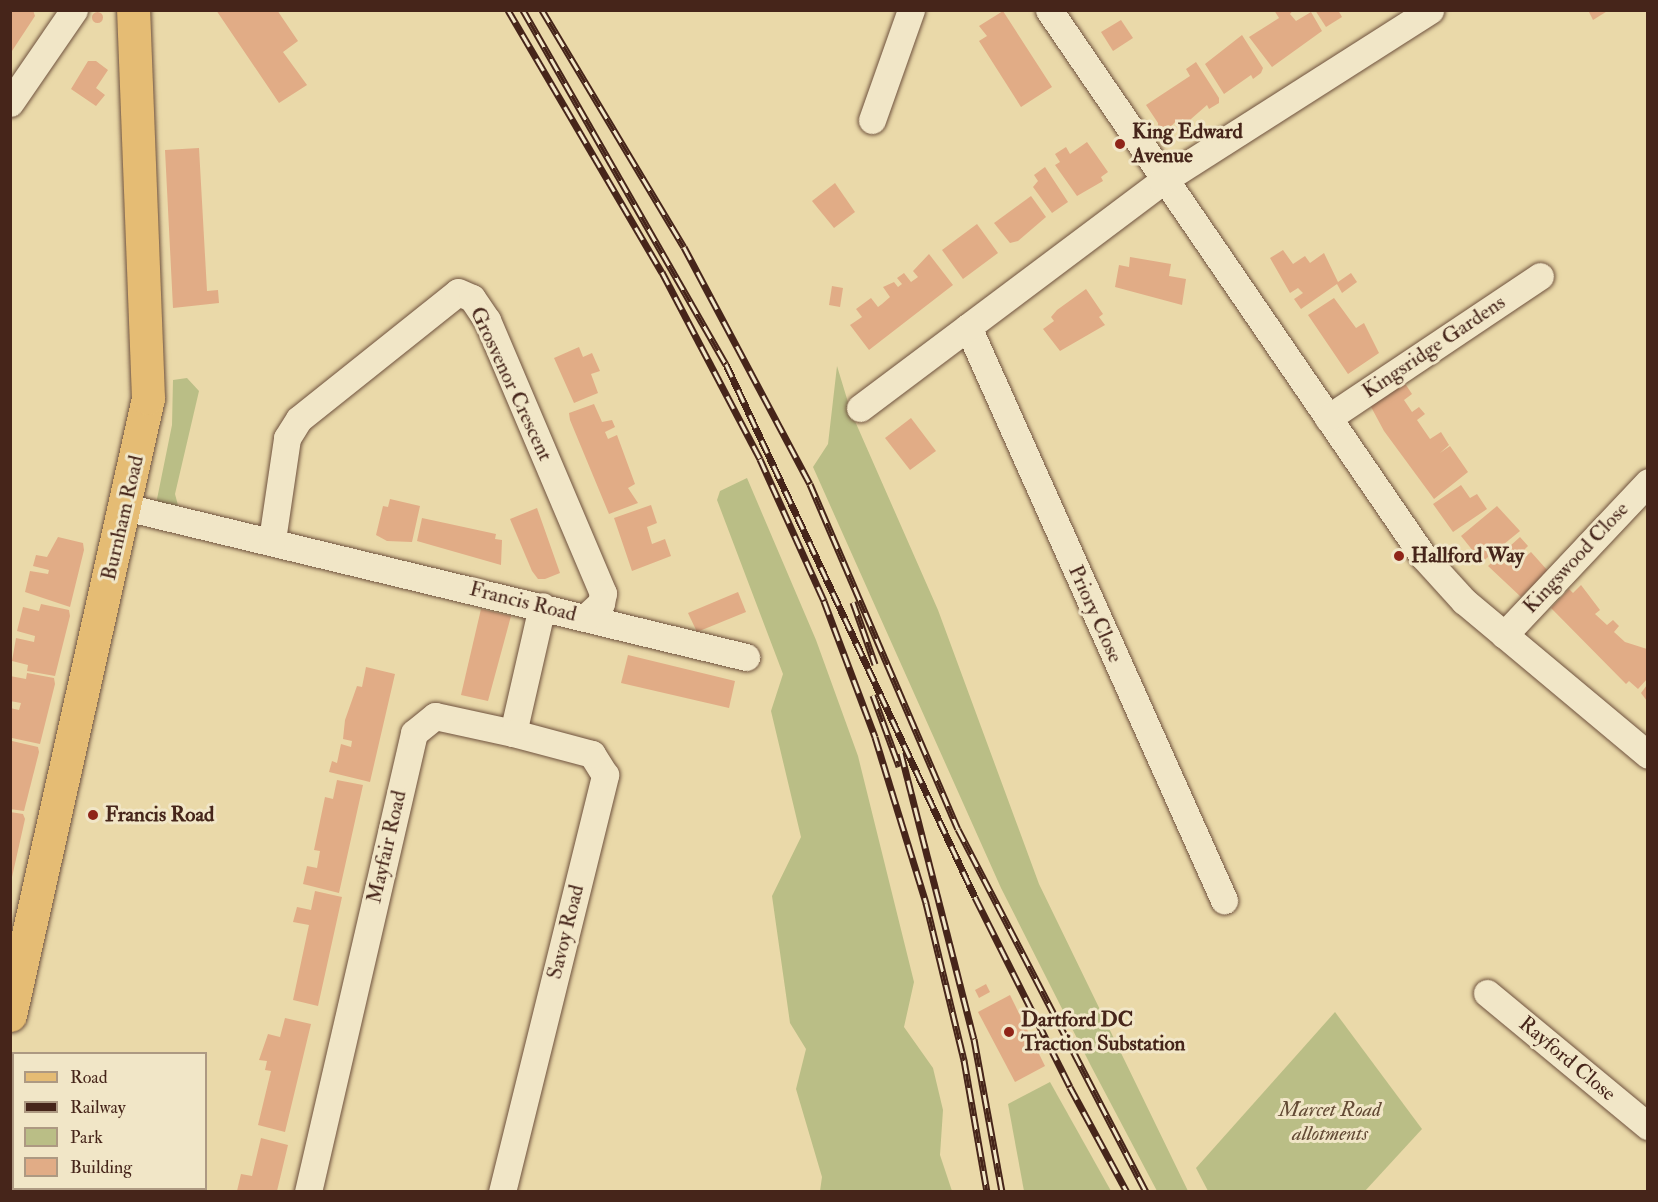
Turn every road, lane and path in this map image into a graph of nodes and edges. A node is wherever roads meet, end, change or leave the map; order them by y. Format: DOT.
graph roads {
  1 [pos="74,10"];
  2 [pos="133,10"];
  3 [pos="911,10"];
  4 [pos="1048,10"];
  5 [pos="1430,10"];
  6 [pos="10,102"];
  7 [pos="872,120"];
  8 [pos="1162,181"];
  9 [pos="1540,276"];
  10 [pos="968,327"];
  11 [pos="860,408"];
  12 [pos="1328,418"];
  13 [pos="1647,482"];
  14 [pos="125,507"];
  15 [pos="272,540"];
  16 [pos="542,606"];
  17 [pos="586,617"];
  18 [pos="1504,635"];
  19 [pos="746,657"];
  20 [pos="513,734"];
  21 [pos="1647,755"];
  22 [pos="1224,900"];
  23 [pos="1487,993"];
  24 [pos="10,1015"];
  25 [pos="1647,1126"];
  26 [pos="308,1191"];
  27 [pos="502,1191"];
  1 -- 6 [label="street"];
  2 -- 14 [label="main road, Burnham Road"];
  3 -- 7 [label="street"];
  4 -- 8 [label="street"];
  5 -- 8 [label="street"];
  8 -- 10 [label="street"];
  8 -- 12 [label="street"];
  9 -- 12 [label="street, Kingsridge Gardens"];
  10 -- 11 [label="street"];
  10 -- 22 [label="street, Priory Close"];
  12 -- 18 [label="street"];
  13 -- 18 [label="street, Kingswood Close"];
  14 -- 15 [label="street, Francis Road"];
  14 -- 24 [label="main road, Burnham Road"];
  15 -- 16 [label="street, Francis Road"];
  15 -- 17 [label="street, Grosvenor Crescent"];
  16 -- 17 [label="street, Francis Road"];
  16 -- 20 [label="street"];
  17 -- 19 [label="street, Francis Road"];
  18 -- 21 [label="street"];
  20 -- 26 [label="street, Mayfair Road"];
  20 -- 27 [label="street, Savoy Road"];
  23 -- 25 [label="street, Rayford Close"];
}
